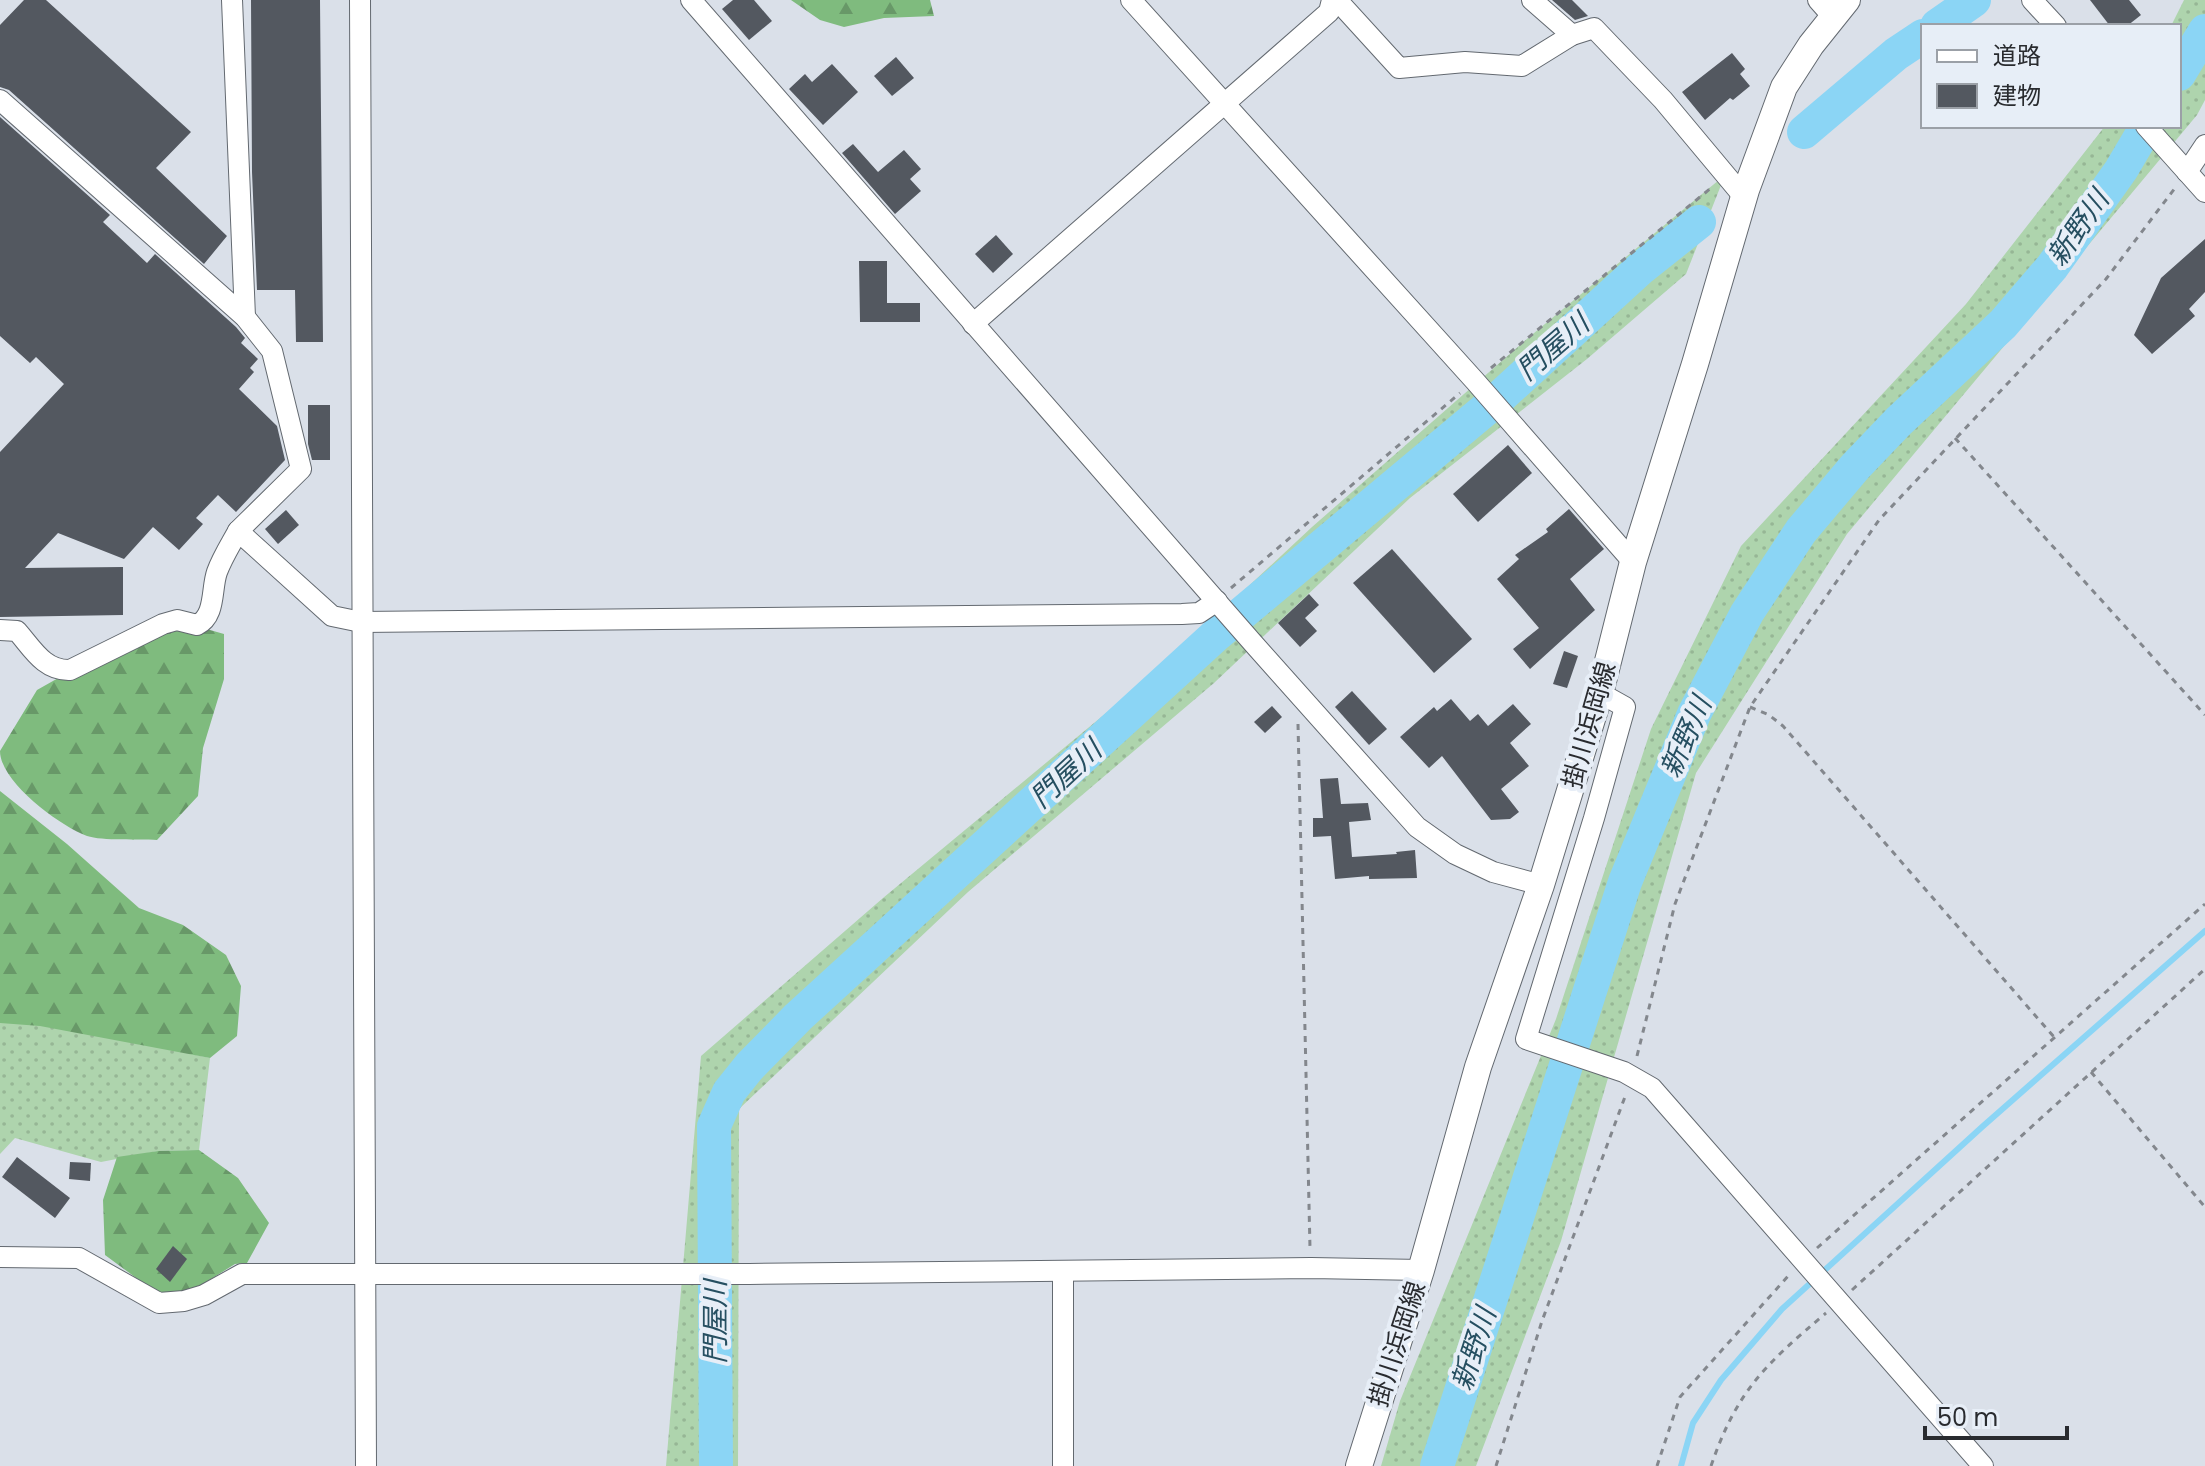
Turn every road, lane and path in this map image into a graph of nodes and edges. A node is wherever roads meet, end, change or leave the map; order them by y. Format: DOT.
graph roads {
  1 [pos="232,0"];
  2 [pos="360,0"];
  3 [pos="691,0"];
  4 [pos="1131,0"];
  5 [pos="1334,0"];
  6 [pos="1532,0"];
  7 [pos="2032,0"];
  8 [pos="1833,6"];
  9 [pos="2054,24"];
  10 [pos="1572,35"];
  11 [pos="0,100"];
  12 [pos="1224,106"];
  13 [pos="2148,128"];
  14 [pos="2205,145"];
  15 [pos="2184,168"];
  16 [pos="2205,192"];
  17 [pos="1744,197"];
  18 [pos="245,317"];
  19 [pos="973,324"];
  20 [pos="1955,438"];
  21 [pos="238,531"];
  22 [pos="1633,562"];
  23 [pos="1217,601"];
  24 [pos="361,622"];
  25 [pos="0,630"];
  26 [pos="1600,693"];
  27 [pos="1750,707"];
  28 [pos="1312,709"];
  29 [pos="2205,715"];
  30 [pos="1541,885"];
  31 [pos="2205,904"];
  32 [pos="2205,969"];
  33 [pos="2054,1037"];
  34 [pos="2091,1072"];
  35 [pos="1628,1074"];
  36 [pos="2205,1207"];
  37 [pos="0,1257"];
  38 [pos="1802,1260"];
  39 [pos="1311,1268"];
  40 [pos="1421,1270"];
  41 [pos="1063,1271"];
  42 [pos="365,1274"];
  43 [pos="1839,1302"];
  44 [pos="366,1466"];
  45 [pos="1063,1466"];
  46 [pos="1359,1466"];
  47 [pos="1496,1466"];
  48 [pos="1657,1466"];
  49 [pos="1711,1466"];
  50 [pos="1983,1466"];
  1 -- 18 [label="street"];
  2 -- 24 [label="street"];
  3 -- 19 [label="street"];
  4 -- 12 [label="street"];
  5 -- 10 [label="street"];
  5 -- 12 [label="street"];
  6 -- 10 [label="street"];
  7 -- 9 [label="street"];
  8 -- 17 [label="main road, 掛川浜岡線"];
  10 -- 17 [label="street"];
  11 -- 18 [label="street"];
  12 -- 19 [label="street"];
  12 -- 22 [label="street"];
  13 -- 15 [label="street"];
  14 -- 15 [label="street"];
  15 -- 16 [label="street"];
  15 -- 20 [label="path"];
  17 -- 22 [label="main road, 掛川浜岡線"];
  18 -- 21 [label="street"];
  19 -- 23 [label="street"];
  20 -- 27 [label="path"];
  20 -- 29 [label="path"];
  21 -- 24 [label="street"];
  21 -- 25 [label="street"];
  22 -- 26 [label="main road, 掛川浜岡線"];
  23 -- 24 [label="street"];
  23 -- 28 [label="street"];
  24 -- 42 [label="street"];
  26 -- 30 [label="main road, 掛川浜岡線"];
  26 -- 35 [label="street"];
  27 -- 33 [label="path"];
  27 -- 35 [label="path"];
  28 -- 30 [label="street"];
  28 -- 39 [label="path"];
  30 -- 40 [label="main road, 掛川浜岡線"];
  31 -- 33 [label="path"];
  32 -- 34 [label="path"];
  33 -- 38 [label="path"];
  34 -- 36 [label="path"];
  34 -- 43 [label="path"];
  35 -- 38 [label="street"];
  35 -- 47 [label="path"];
  37 -- 42 [label="street"];
  38 -- 43 [label="street"];
  38 -- 48 [label="path"];
  39 -- 40 [label="street"];
  39 -- 41 [label="street"];
  40 -- 46 [label="main road, 掛川浜岡線"];
  41 -- 42 [label="street"];
  41 -- 45 [label="street"];
  42 -- 44 [label="street"];
  43 -- 49 [label="path"];
  43 -- 50 [label="street"];
}
